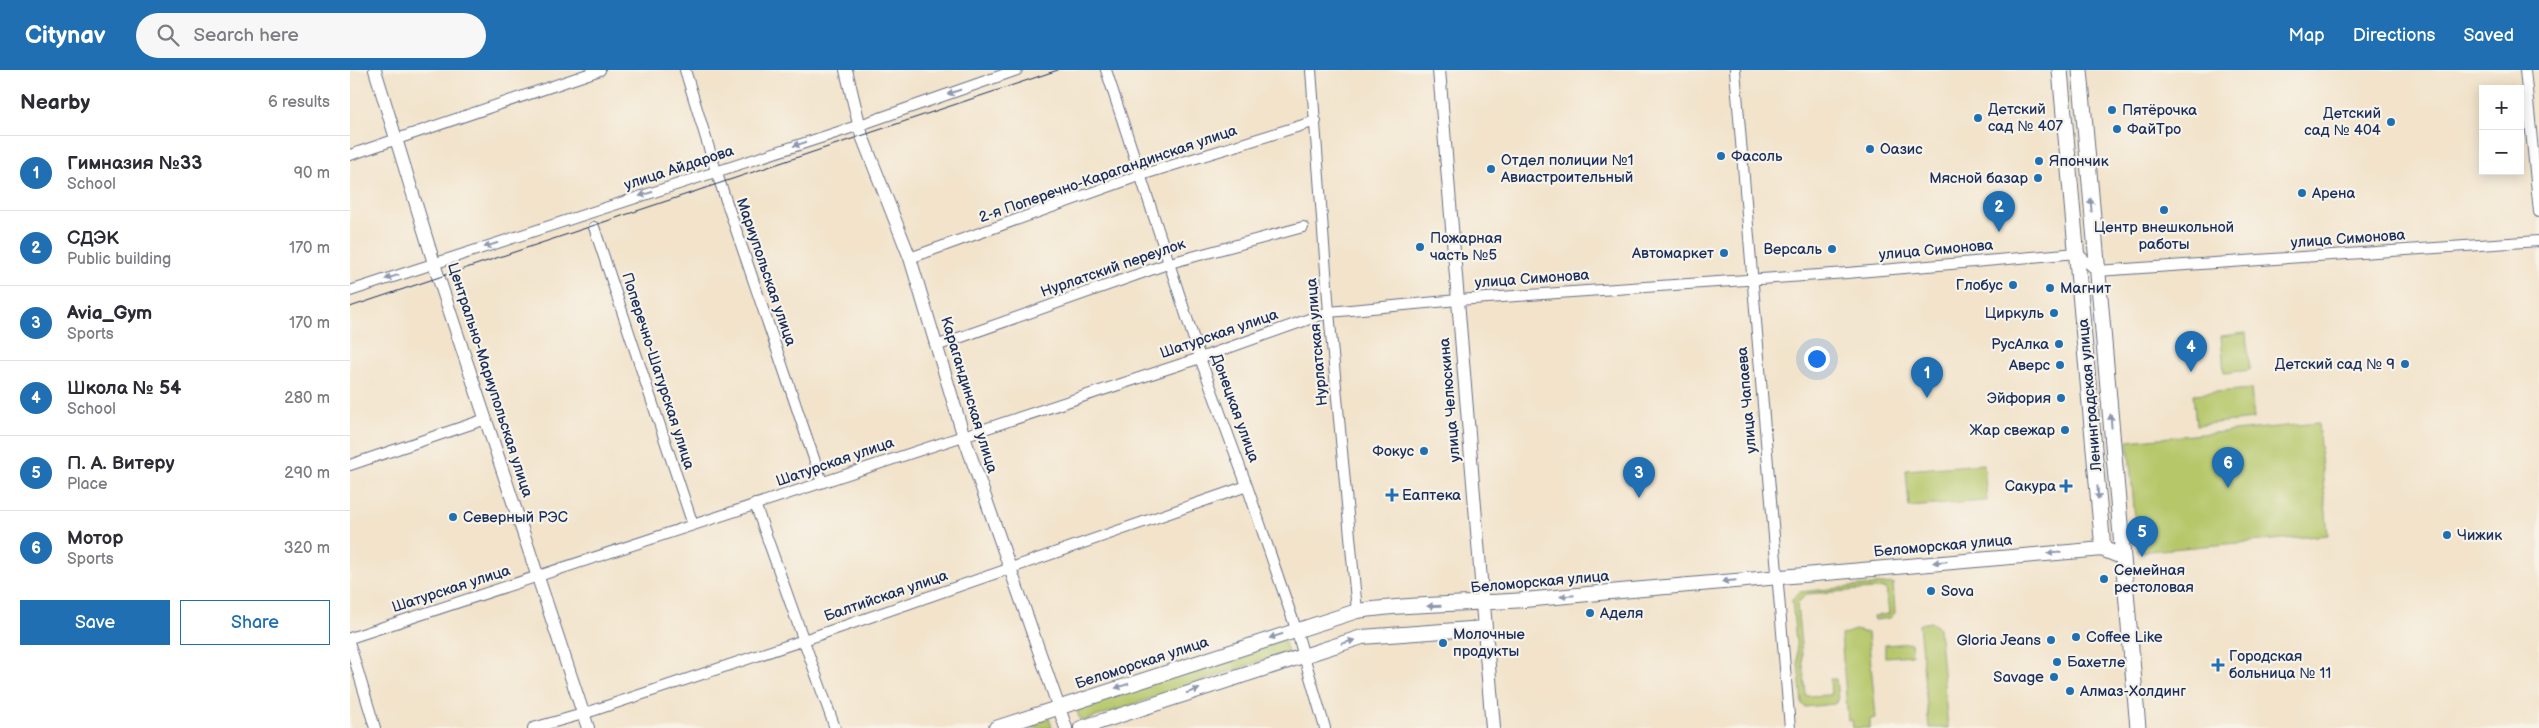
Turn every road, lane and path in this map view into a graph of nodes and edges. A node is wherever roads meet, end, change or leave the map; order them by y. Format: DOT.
graph roads {
  1 [pos="375,70"];
  2 [pos="600,70"];
  3 [pos="685,70"];
  4 [pos="846,70"];
  5 [pos="1017,70"];
  6 [pos="1106,70"];
  7 [pos="1312,70"];
  8 [pos="1439,70"];
  9 [pos="1735,70"];
  10 [pos="2060,70"];
  11 [pos="2080,70"];
  12 [pos="2524,70"];
  13 [pos="1316,121"];
  14 [pos="860,125"];
  15 [pos="397,140"];
  16 [pos="350,154"];
  17 [pos="716,171"];
  18 [pos="1142,175"];
  19 [pos="2539,212"];
  20 [pos="594,227"];
  21 [pos="1303,227"];
  22 [pos="2539,241"];
  23 [pos="2077,253"];
  24 [pos="910,258"];
  25 [pos="435,263"];
  26 [pos="1170,263"];
  27 [pos="2097,271"];
  28 [pos="1752,278"];
  29 [pos="350,292"];
  30 [pos="1458,300"];
  31 [pos="1329,312"];
  32 [pos="936,346"];
  33 [pos="1200,358"];
  34 [pos="486,419"];
  35 [pos="963,434"];
  36 [pos="350,465"];
  37 [pos="822,482"];
  38 [pos="1247,486"];
  39 [pos="755,504"];
  40 [pos="693,525"];
  41 [pos="2103,549"];
  42 [pos="2123,557"];
  43 [pos="1009,570"];
  44 [pos="537,576"];
  45 [pos="1778,577"];
  46 [pos="1483,604"];
  47 [pos="1358,611"];
  48 [pos="1484,628"];
  49 [pos="1296,629"];
  50 [pos="350,638"];
  51 [pos="804,640"];
  52 [pos="350,644"];
  53 [pos="1303,655"];
  54 [pos="1058,707"];
  55 [pos="583,714"];
  56 [pos="375,728"];
  57 [pos="533,728"];
  58 [pos="588,728"];
  59 [pos="835,728"];
  60 [pos="996,728"];
  61 [pos="1066,728"];
  62 [pos="1080,728"];
  63 [pos="1325,728"];
  64 [pos="1493,728"];
  65 [pos="1790,728"];
  66 [pos="2138,728"];
  1 -- 15 [label="street, Центрально-Мариупольская улица"];
  2 -- 15 [label="street"];
  3 -- 17 [label="street, Мариупольская улица"];
  4 -- 14 [label="street, Карагандинская улица"];
  5 -- 14 [label="street, улица Айдарова, one-way"];
  6 -- 18 [label="street, Донецкая улица"];
  7 -- 13 [label="street, Нурлатская улица"];
  8 -- 30 [label="street, улица Челюскина"];
  9 -- 28 [label="street, улица Чапаева"];
  10 -- 23 [label="main road, Ленинградская улица"];
  27 -- 11 [label="main road, Ленинградская улица, one-way"];
  12 -- 19 [label="street"];
  13 -- 18 [label="street, 2-я Поперечно-Карагандинская улица"];
  13 -- 31 [label="street, Нурлатская улица"];
  14 -- 17 [label="street, улица Айдарова, one-way"];
  14 -- 24 [label="street, Карагандинская улица"];
  15 -- 16 [label="street"];
  15 -- 25 [label="street, Центрально-Мариупольская улица"];
  17 -- 25 [label="street, улица Айдарова, one-way"];
  17 -- 37 [label="street, Мариупольская улица"];
  18 -- 24 [label="street, 2-я Поперечно-Карагандинская улица"];
  18 -- 26 [label="street, Донецкая улица"];
  20 -- 40 [label="street, Поперечно-Шатурская улица"];
  21 -- 26 [label="street, Нурлатский переулок"];
  22 -- 27 [label="street, улица Симонова"];
  23 -- 27 [label="street"];
  23 -- 28 [label="street, улица Симонова"];
  23 -- 41 [label="main road, Ленинградская улица, one-way"];
  24 -- 32 [label="street, Карагандинская улица"];
  25 -- 29 [label="street, улица Айдарова, one-way"];
  25 -- 34 [label="street, Центрально-Мариупольская улица"];
  26 -- 32 [label="street, Нурлатский переулок"];
  26 -- 33 [label="street, Донецкая улица"];
  42 -- 27 [label="main road, Ленинградская улица, one-way"];
  28 -- 30 [label="street, улица Симонова"];
  28 -- 45 [label="street, улица Чапаева"];
  30 -- 31 [label="street, улица Симонова"];
  30 -- 46 [label="street, улица Челюскина"];
  31 -- 33 [label="street, Шатурская улица"];
  31 -- 47 [label="street, Нурлатская улица"];
  32 -- 35 [label="street, Карагандинская улица"];
  33 -- 35 [label="street, Шатурская улица"];
  33 -- 38 [label="street, Донецкая улица"];
  34 -- 36 [label="street"];
  34 -- 44 [label="street, Центрально-Мариупольская улица"];
  35 -- 37 [label="street, Шатурская улица"];
  35 -- 43 [label="street, Карагандинская улица"];
  37 -- 39 [label="street, Шатурская улица"];
  38 -- 43 [label="street, Балтийская улица"];
  38 -- 49 [label="street, Донецкая улица"];
  39 -- 40 [label="street, Шатурская улица"];
  39 -- 51 [label="street"];
  40 -- 44 [label="street, Шатурская улица"];
  41 -- 42 [label="main road"];
  41 -- 45 [label="main road, Беломорская улица, one-way"];
  42 -- 66 [label="main road, Ленинградская улица"];
  43 -- 51 [label="street, Балтийская улица"];
  43 -- 54 [label="street, Карагандинская улица"];
  44 -- 50 [label="street, Шатурская улица"];
  44 -- 55 [label="street, Центрально-Мариупольская улица"];
  45 -- 46 [label="main road, Беломорская улица, one-way"];
  45 -- 65 [label="street, улица Чапаева"];
  46 -- 47 [label="main road, Беломорская улица, one-way"];
  46 -- 48 [label="main road, улица Челюскина"];
  47 -- 49 [label="main road, Беломорская улица"];
  53 -- 48 [label="main road, one-way"];
  48 -- 64 [label="main road, улица Челюскина"];
  49 -- 53 [label="street, Донецкая улица"];
  49 -- 54 [label="main road, Беломорская улица, one-way"];
  51 -- 55 [label="street, Балтийская улица"];
  51 -- 59 [label="street"];
  52 -- 56 [label="street"];
  62 -- 53 [label="main road, one-way"];
  53 -- 63 [label="street, Донецкая улица"];
  54 -- 60 [label="main road, Беломорская улица"];
  54 -- 61 [label="street, Карагандинская улица"];
  55 -- 57 [label="street, Балтийская улица"];
  55 -- 58 [label="street, Центрально-Мариупольская улица"];
}
